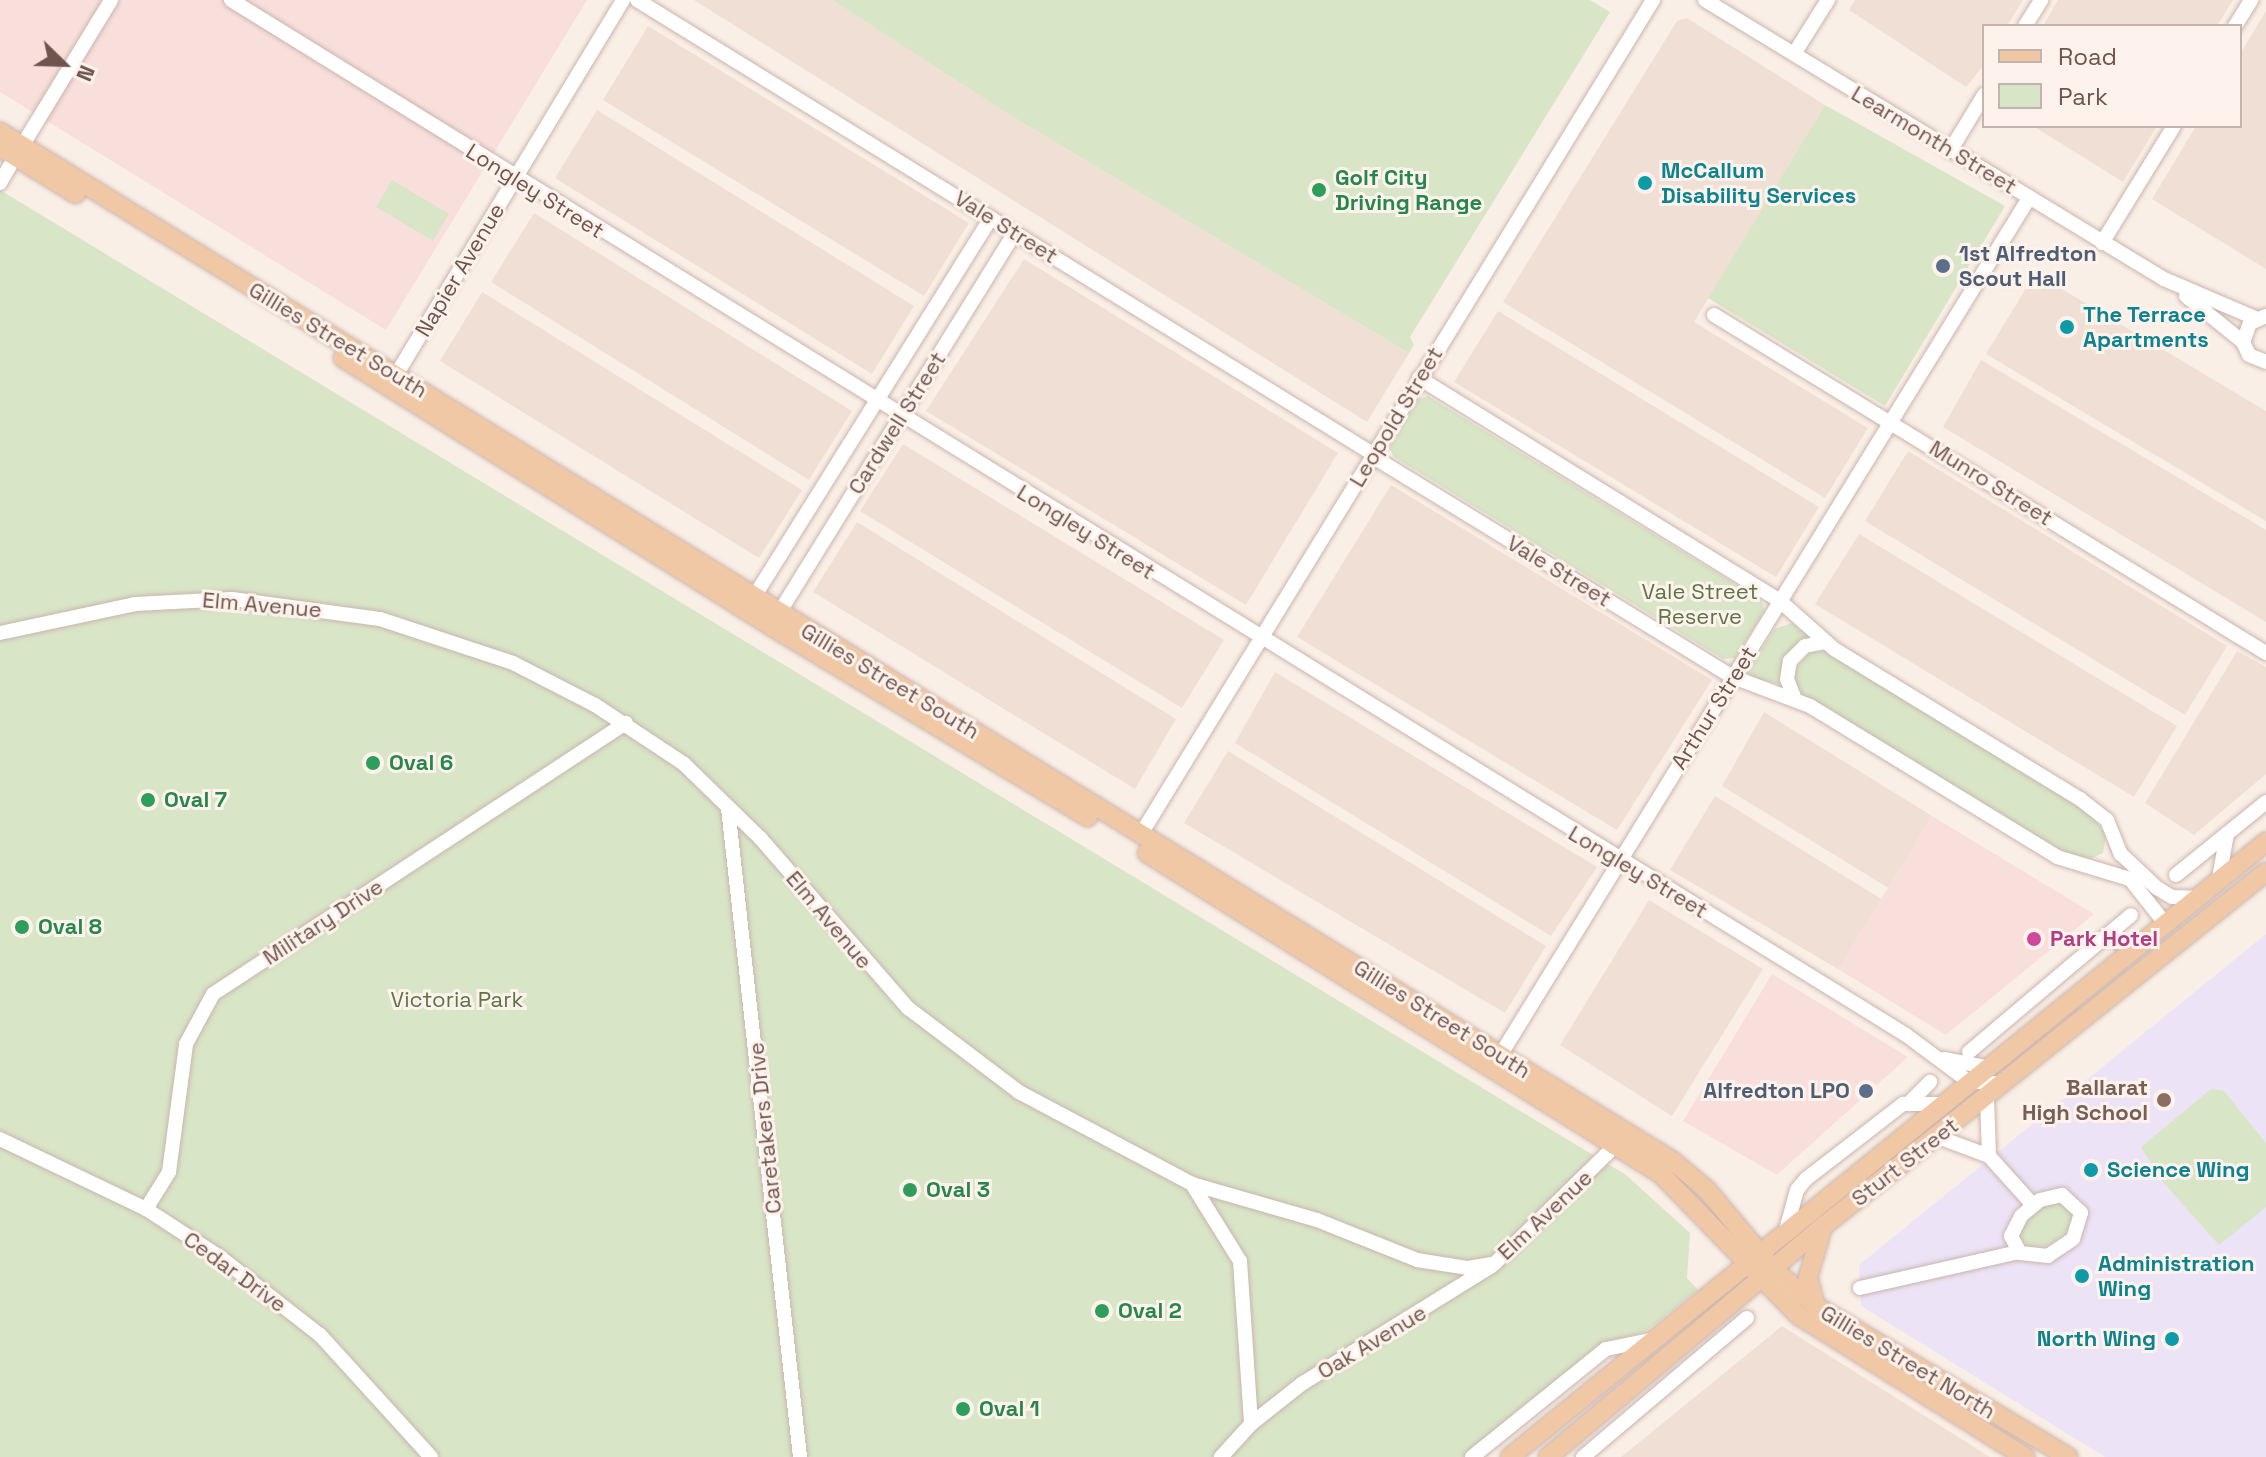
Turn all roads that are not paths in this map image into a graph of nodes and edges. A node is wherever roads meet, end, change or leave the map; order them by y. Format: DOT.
graph roads {
  1 [pos="111,0"];
  2 [pos="231,0"];
  3 [pos="623,0"];
  4 [pos="637,0"];
  5 [pos="1653,0"];
  6 [pos="1705,0"];
  7 [pos="1828,0"];
  8 [pos="2041,0"];
  9 [pos="2251,0"];
  10 [pos="2026,24"];
  11 [pos="2236,24"];
  12 [pos="1794,54"];
  13 [pos="1982,98"];
  14 [pos="2173,128"];
  15 [pos="0,132"];
  16 [pos="12,150"];
  17 [pos="1950,151"];
  18 [pos="514,180"];
  19 [pos="0,183"];
  20 [pos="2029,198"];
  21 [pos="991,218"];
  22 [pos="1015,233"];
  23 [pos="2102,243"];
  24 [pos="2164,279"];
  25 [pos="1714,315"];
  26 [pos="2261,317"];
  27 [pos="2243,342"];
  28 [pos="2266,362"];
  29 [pos="1419,378"];
  30 [pos="392,381"];
  31 [pos="875,401"];
  32 [pos="900,417"];
  33 [pos="1892,422"];
  34 [pos="1373,455"];
  35 [pos="1780,601"];
  36 [pos="750,604"];
  37 [pos="775,620"];
  38 [pos="0,633"];
  39 [pos="1260,639"];
  40 [pos="1825,642"];
  41 [pos="2266,653"];
  42 [pos="1733,677"];
  43 [pos="1794,697"];
  44 [pos="626,723"];
  45 [pos="724,800"];
  46 [pos="2266,802"];
  47 [pos="2227,834"];
  48 [pos="2113,835"];
  49 [pos="1138,840"];
  50 [pos="2266,842"];
  51 [pos="1619,861"];
  52 [pos="2094,866"];
  53 [pos="2266,872"];
  54 [pos="2176,875"];
  55 [pos="2219,878"];
  56 [pos="2195,898"];
  57 [pos="2131,915"];
  58 [pos="2164,922"];
  59 [pos="2105,937"];
  60 [pos="2134,947"];
  61 [pos="2009,1017"];
  62 [pos="1969,1052"];
  63 [pos="1944,1059"];
  64 [pos="1496,1062"];
  65 [pos="1992,1062"];
  66 [pos="1968,1081"];
  67 [pos="1930,1082"];
  68 [pos="2003,1084"];
  69 [pos="1987,1098"];
  70 [pos="1909,1103"];
  71 [pos="1941,1104"];
  72 [pos="1938,1137"];
  73 [pos="0,1139"];
  74 [pos="1615,1146"];
  75 [pos="1989,1156"];
  76 [pos="1192,1184"];
  77 [pos="2032,1204"];
  78 [pos="146,1209"];
  79 [pos="1826,1224"];
  80 [pos="1786,1230"];
  81 [pos="2018,1252"];
  82 [pos="1751,1259"];
  83 [pos="1495,1263"];
  84 [pos="1766,1274"];
  85 [pos="1860,1288"];
  86 [pos="1816,1306"];
  87 [pos="1747,1318"];
  88 [pos="1655,1339"];
  89 [pos="1251,1424"];
  90 [pos="431,1457"];
  91 [pos="800,1457"];
  92 [pos="1221,1457"];
  93 [pos="1472,1457"];
  94 [pos="1510,1457"];
  95 [pos="1549,1457"];
  96 [pos="1583,1457"];
  97 [pos="2025,1457"];
  98 [pos="2068,1457"];
  1 -- 16 [label="street"];
  2 -- 18 [label="street, Longley Street"];
  3 -- 18 [label="street, Napier Avenue"];
  4 -- 21 [label="street, Vale Street"];
  5 -- 29 [label="street, Leopold Street"];
  6 -- 12 [label="street, Learmonth Street"];
  7 -- 12 [label="street"];
  8 -- 10 [label="street"];
  9 -- 11 [label="street"];
  12 -- 17 [label="street, Learmonth Street"];
  13 -- 17 [label="street"];
  14 -- 23 [label="street"];
  15 -- 16 [label="main road, Gillies Street South"];
  16 -- 19 [label="street"];
  16 -- 30 [label="main road, Gillies Street South"];
  17 -- 20 [label="street, Learmonth Street"];
  18 -- 30 [label="street, Napier Avenue"];
  18 -- 31 [label="street, Longley Street"];
  20 -- 23 [label="street, Learmonth Street"];
  20 -- 33 [label="street, Arthur Street"];
  21 -- 22 [label="street, Vale Street"];
  21 -- 31 [label="street, Cardwell Street"];
  22 -- 32 [label="street, Cardwell Street"];
  22 -- 34 [label="street, Vale Street"];
  23 -- 24 [label="street, Learmonth Street"];
  24 -- 26 [label="street, Learmonth Street"];
  24 -- 27 [label="street, Learmonth Street"];
  25 -- 33 [label="street, Munro Street"];
  26 -- 27 [label="street"];
  27 -- 28 [label="street, Learmonth Street"];
  29 -- 34 [label="street, Leopold Street"];
  29 -- 35 [label="street"];
  30 -- 36 [label="main road, Gillies Street South"];
  31 -- 32 [label="street, Longley Street"];
  31 -- 36 [label="street, Cardwell Street"];
  32 -- 37 [label="street, Cardwell Street"];
  32 -- 39 [label="street, Longley Street"];
  33 -- 35 [label="street, Arthur Street"];
  33 -- 41 [label="street, Munro Street"];
  34 -- 39 [label="street, Leopold Street"];
  34 -- 42 [label="street, Vale Street"];
  35 -- 40 [label="street"];
  35 -- 42 [label="street, Arthur Street"];
  36 -- 37 [label="main road, Gillies Street South"];
  37 -- 49 [label="main road, Gillies Street South"];
  38 -- 44 [label="street, Elm Avenue"];
  39 -- 49 [label="street, Leopold Street"];
  39 -- 51 [label="street, Longley Street"];
  40 -- 43 [label="street"];
  40 -- 48 [label="street"];
  42 -- 43 [label="street, Vale Street"];
  42 -- 51 [label="street, Arthur Street"];
  43 -- 52 [label="street, Vale Street"];
  44 -- 45 [label="street, Elm Avenue"];
  44 -- 78 [label="street, Military Drive"];
  45 -- 76 [label="street, Elm Avenue"];
  45 -- 91 [label="street, Caretakers Drive"];
  46 -- 47 [label="street"];
  47 -- 54 [label="street"];
  47 -- 55 [label="street"];
  48 -- 52 [label="street"];
  48 -- 56 [label="street"];
  49 -- 64 [label="main road, Gillies Street South"];
  50 -- 55 [label="main road, Sturt Street"];
  51 -- 63 [label="street, Longley Street"];
  51 -- 64 [label="street, Arthur Street"];
  52 -- 58 [label="street, Vale Street"];
  53 -- 68 [label="main road, Sturt Street"];
  55 -- 56 [label="main road, Sturt Street"];
  56 -- 58 [label="main road, Sturt Street"];
  57 -- 59 [label="street"];
  58 -- 60 [label="main road, Sturt Street"];
  59 -- 60 [label="street"];
  59 -- 61 [label="street"];
  60 -- 65 [label="main road, Sturt Street"];
  61 -- 62 [label="street"];
  61 -- 65 [label="street"];
  63 -- 65 [label="street, Longley Street"];
  63 -- 66 [label="street, Longley Street"];
  64 -- 74 [label="main road, Gillies Street South"];
  64 -- 82 [label="main road, Gillies Street South"];
  65 -- 66 [label="main road, Sturt Street"];
  66 -- 68 [label="street"];
  66 -- 71 [label="main road, Sturt Street"];
  67 -- 70 [label="street"];
  68 -- 69 [label="main road, Sturt Street"];
  69 -- 72 [label="main road, Sturt Street"];
  69 -- 75 [label="street"];
  70 -- 71 [label="street, Sturt Street"];
  70 -- 80 [label="street, Sturt Street"];
  71 -- 80 [label="main road, Sturt Street"];
  72 -- 75 [label="street"];
  72 -- 79 [label="main road, Sturt Street"];
  73 -- 78 [label="street, Cedar Drive"];
  74 -- 82 [label="main road, Gillies Street South"];
  74 -- 83 [label="street, Elm Avenue"];
  75 -- 77 [label="street"];
  76 -- 83 [label="street, Elm Avenue"];
  76 -- 89 [label="street"];
  77 -- 81 [label="street"];
  77 -- 81 [label="street"];
  78 -- 90 [label="street, Cedar Drive"];
  79 -- 84 [label="main road, Sturt Street"];
  79 -- 86 [label="main road"];
  80 -- 82 [label="main road, Sturt Street"];
  81 -- 85 [label="street"];
  82 -- 84 [label="main road, Gillies Street North"];
  82 -- 88 [label="main road, Sturt Street"];
  83 -- 89 [label="street, Oak Avenue"];
  84 -- 86 [label="main road, Gillies Street North"];
  84 -- 95 [label="main road, Sturt Street"];
  84 -- 97 [label="main road, Gillies Street North"];
  86 -- 98 [label="main road, Gillies Street North"];
  87 -- 96 [label="street"];
  88 -- 93 [label="street, Sturt Street"];
  88 -- 94 [label="main road, Sturt Street"];
  89 -- 92 [label="street, Oak Avenue"];
}
